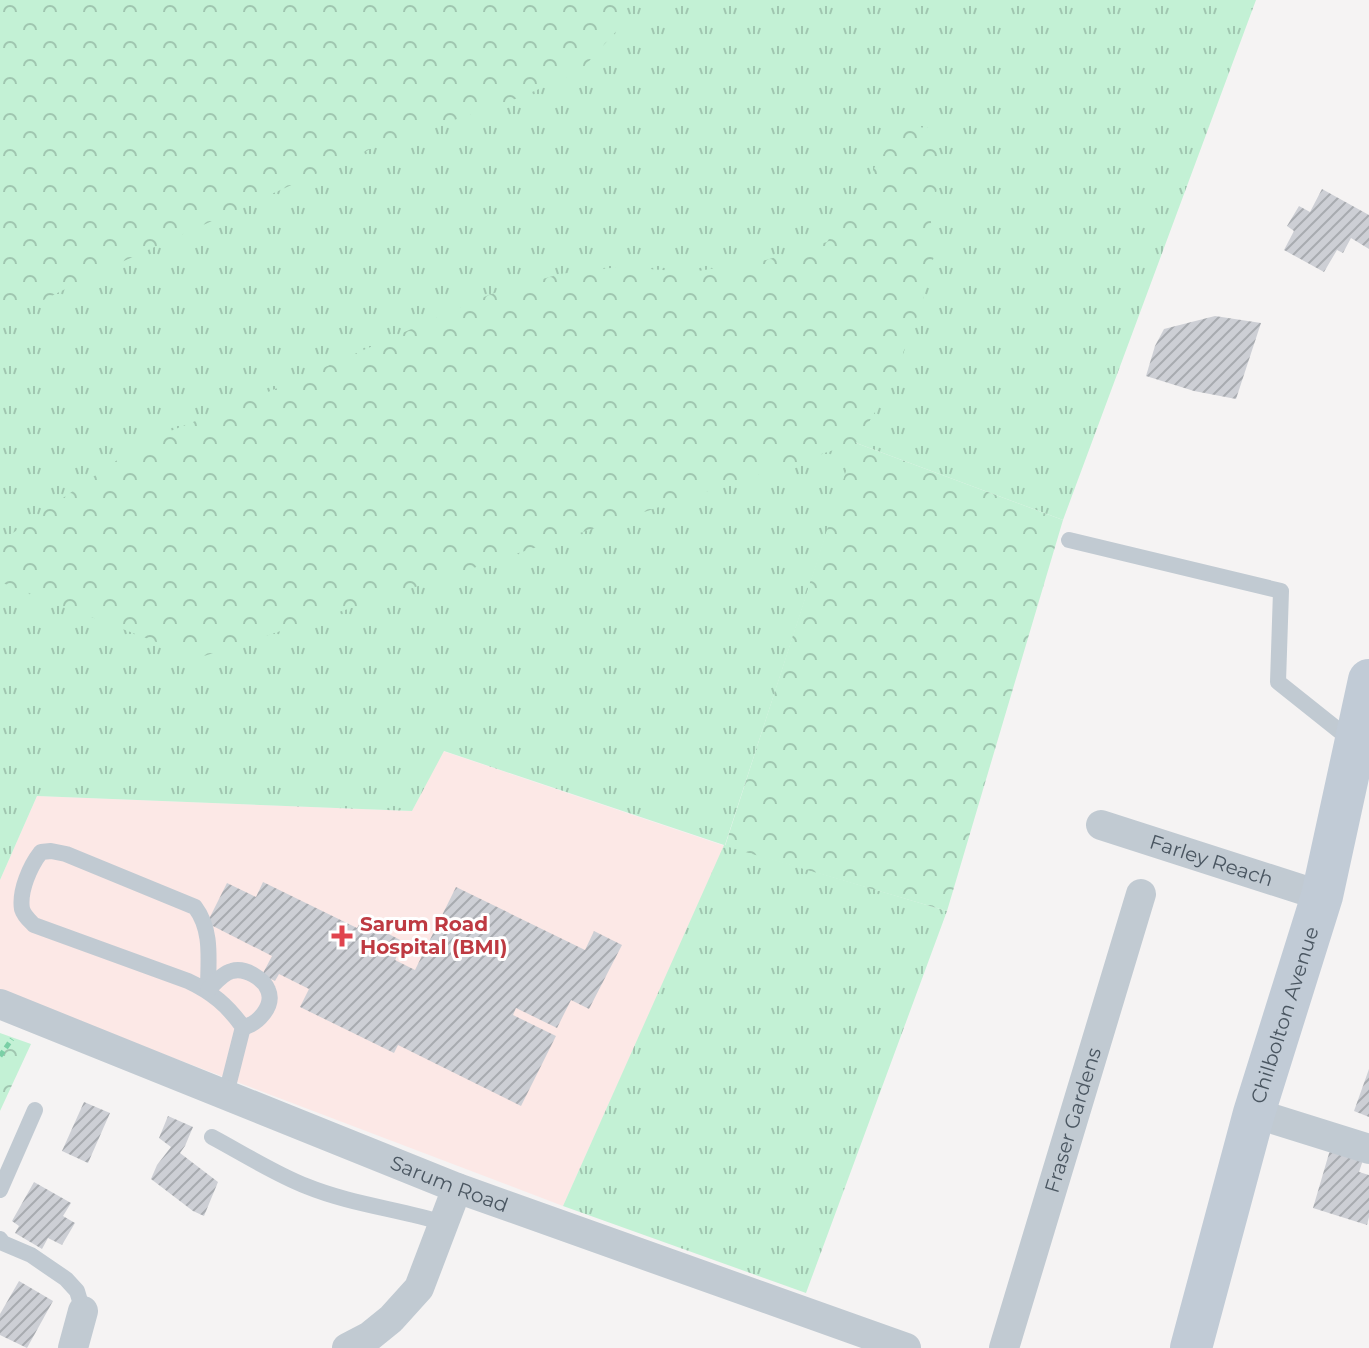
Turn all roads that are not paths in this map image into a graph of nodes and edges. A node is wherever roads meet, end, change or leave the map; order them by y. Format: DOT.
graph roads {
  1 [pos="1069,540"];
  2 [pos="1369,680"];
  3 [pos="1354,742"];
  4 [pos="1101,825"];
  5 [pos="1141,894"];
  6 [pos="1322,896"];
  7 [pos="208,990"];
  8 [pos="0,1004"];
  9 [pos="243,1027"];
  10 [pos="226,1094"];
  11 [pos="35,1110"];
  12 [pos="1254,1113"];
  13 [pos="212,1137"];
  14 [pos="1369,1149"];
  15 [pos="457,1188"];
  16 [pos="0,1190"];
  17 [pos="444,1223"];
  18 [pos="0,1239"];
  19 [pos="83,1311"];
  20 [pos="841,1337"];
  21 [pos="73,1348"];
  22 [pos="347,1348"];
  23 [pos="906,1348"];
  24 [pos="1004,1348"];
  25 [pos="1191,1348"];
  1 -- 3 [label="lane"];
  2 -- 3 [label="main road, Chilbolton Avenue"];
  3 -- 6 [label="main road, Chilbolton Avenue"];
  4 -- 6 [label="street, Farley Reach"];
  5 -- 24 [label="street, Fraser Gardens"];
  6 -- 12 [label="main road, Chilbolton Avenue"];
  7 -- 7 [label="lane"];
  7 -- 9 [label="lane"];
  7 -- 9 [label="lane"];
  8 -- 10 [label="street, Sarum Road"];
  9 -- 10 [label="lane"];
  10 -- 15 [label="street, Sarum Road"];
  11 -- 16 [label="lane"];
  12 -- 14 [label="street"];
  12 -- 25 [label="main road, Chilbolton Avenue"];
  13 -- 17 [label="lane"];
  15 -- 17 [label="street"];
  15 -- 20 [label="street, Sarum Road"];
  17 -- 22 [label="street"];
  18 -- 19 [label="lane"];
  19 -- 21 [label="street"];
  20 -- 23 [label="street, Sarum Road"];
}
